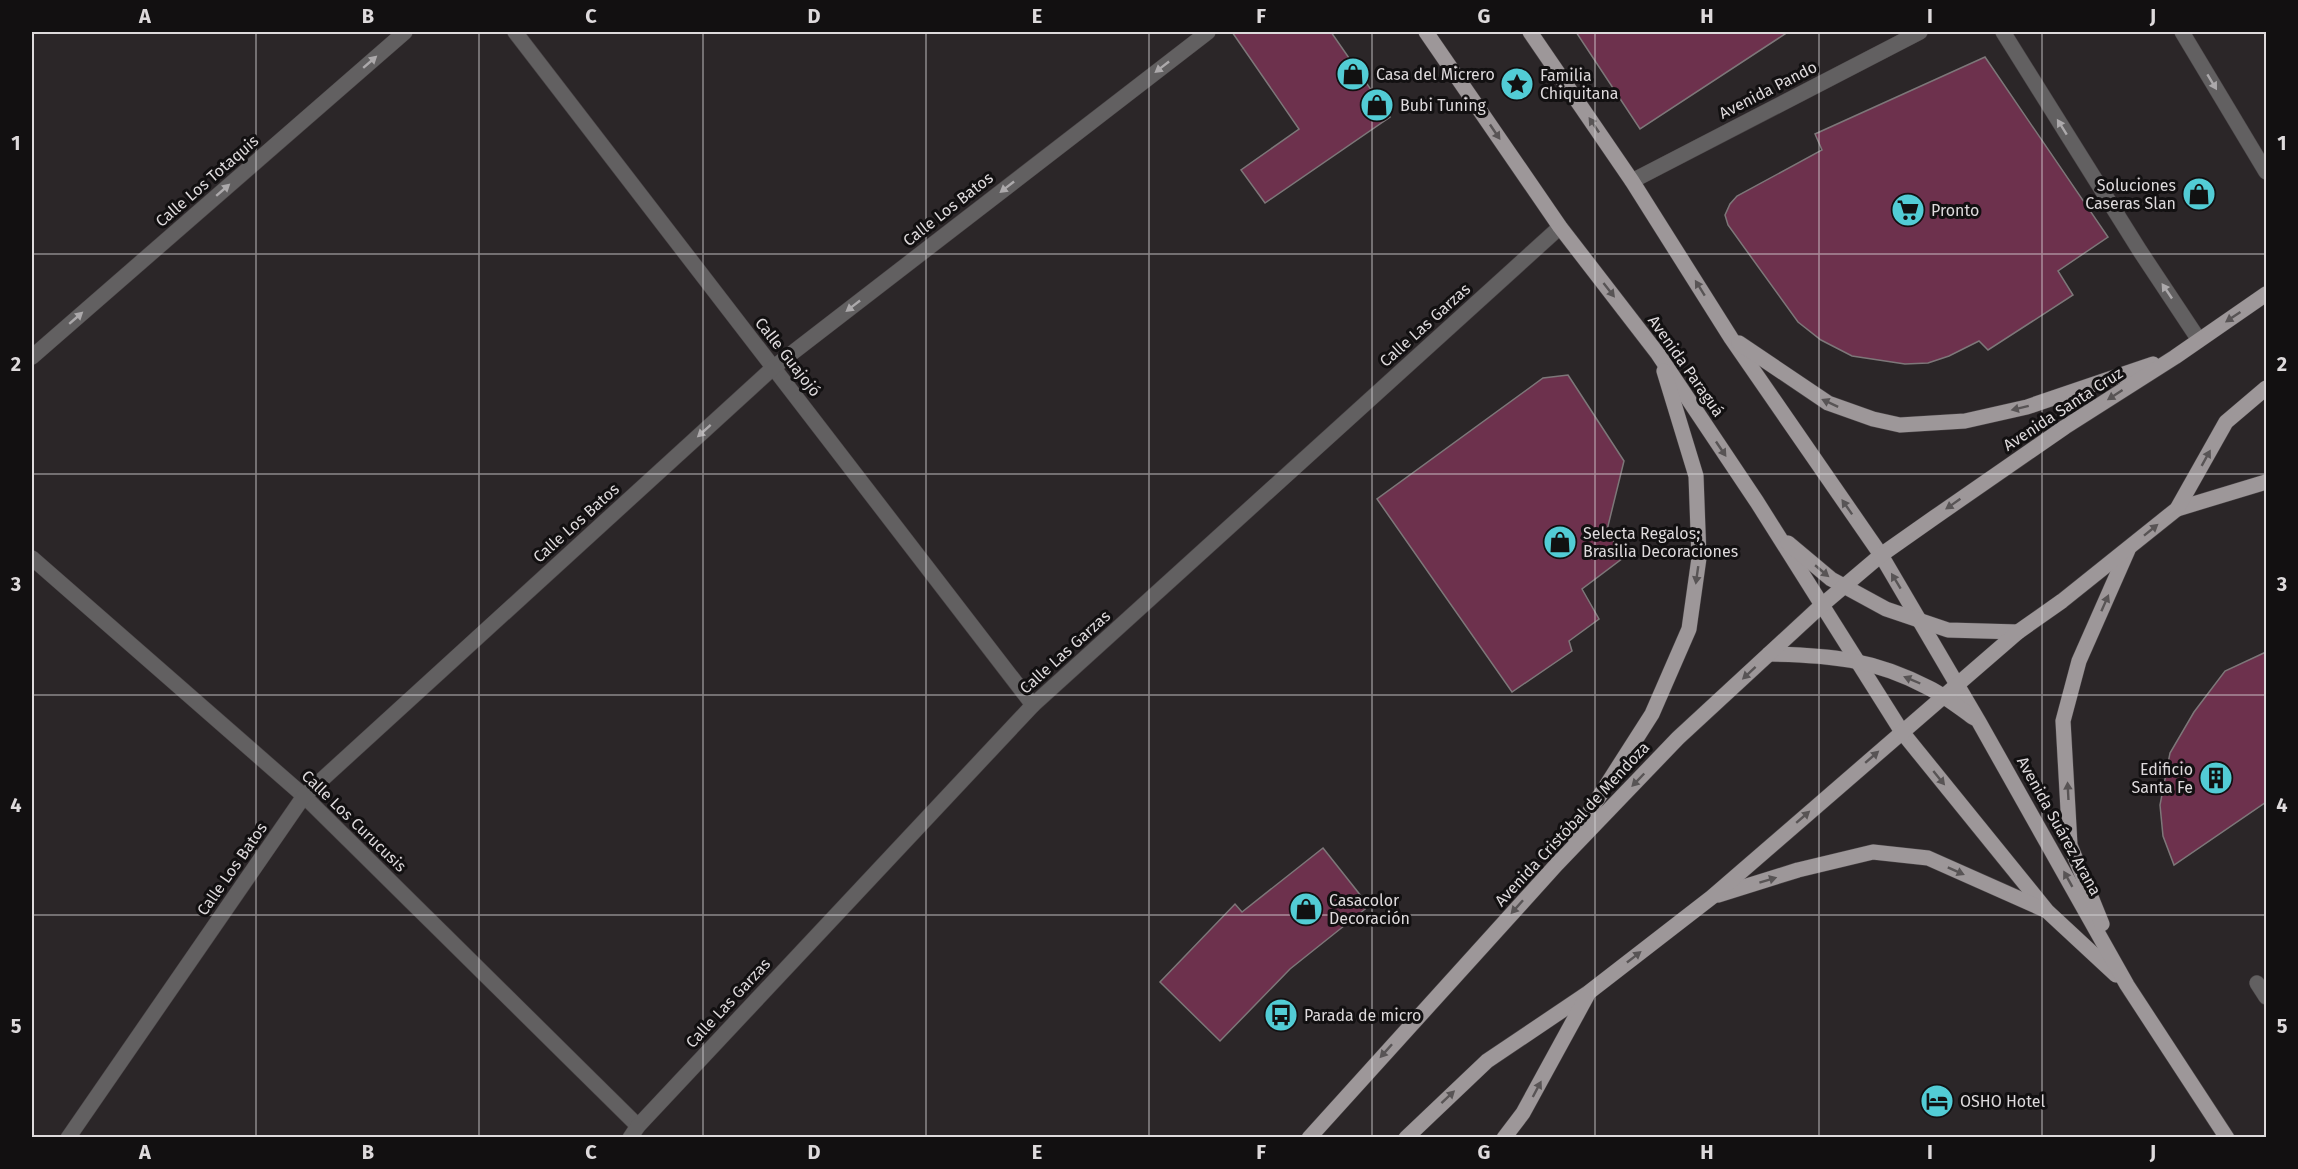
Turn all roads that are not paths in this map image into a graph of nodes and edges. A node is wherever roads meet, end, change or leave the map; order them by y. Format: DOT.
graph roads {
  1 [pos="405,32"];
  2 [pos="515,32"];
  3 [pos="1208,32"];
  4 [pos="1426,32"];
  5 [pos="1530,32"];
  6 [pos="1920,32"];
  7 [pos="2003,32"];
  8 [pos="2182,32"];
  9 [pos="2266,172"];
  10 [pos="1632,181"];
  11 [pos="1560,227"];
  12 [pos="2266,294"];
  13 [pos="1731,338"];
  14 [pos="2199,340"];
  15 [pos="1658,354"];
  16 [pos="32,357"];
  17 [pos="2175,357"];
  18 [pos="774,368"];
  19 [pos="2266,388"];
  20 [pos="2266,482"];
  21 [pos="2177,509"];
  22 [pos="1777,534"];
  23 [pos="2129,547"];
  24 [pos="1881,555"];
  25 [pos="32,558"];
  26 [pos="1844,586"];
  27 [pos="1822,605"];
  28 [pos="1920,621"];
  29 [pos="2018,632"];
  30 [pos="1769,654"];
  31 [pos="1857,662"];
  32 [pos="1958,686"];
  33 [pos="1944,698"];
  34 [pos="1033,705"];
  35 [pos="1979,722"];
  36 [pos="1902,732"];
  37 [pos="304,796"];
  38 [pos="1557,864"];
  39 [pos="1712,897"];
  40 [pos="2047,911"];
  41 [pos="2257,983"];
  42 [pos="2127,985"];
  43 [pos="1588,993"];
  44 [pos="2266,997"];
  45 [pos="634,1132"];
  46 [pos="68,1137"];
  47 [pos="1309,1137"];
  48 [pos="1406,1137"];
  49 [pos="1504,1137"];
  50 [pos="2228,1137"];
  16 -- 1 [label="street, Calle Los Totaquis, one-way"];
  2 -- 18 [label="street, Calle Guajojó"];
  3 -- 18 [label="street, Calle Los Batos, one-way"];
  4 -- 11 [label="main road, Avenida Paraguá, one-way"];
  10 -- 5 [label="main road, one-way"];
  6 -- 10 [label="street, Avenida Pando"];
  14 -- 7 [label="street, one-way"];
  8 -- 9 [label="street, one-way"];
  13 -- 10 [label="main road, one-way"];
  11 -- 15 [label="main road, Avenida Paraguá, one-way"];
  11 -- 34 [label="street, Calle Las Garzas"];
  12 -- 14 [label="main road, Avenida Santa Cruz, one-way"];
  17 -- 13 [label="main road, one-way"];
  24 -- 13 [label="main road, one-way"];
  14 -- 17 [label="main road, Avenida Santa Cruz"];
  15 -- 22 [label="main road, Avenida Paraguá, one-way"];
  15 -- 38 [label="main road, one-way"];
  17 -- 24 [label="main road, Avenida Santa Cruz, one-way"];
  18 -- 34 [label="street, Calle Guajojó"];
  18 -- 37 [label="street, Calle Los Batos, one-way"];
  21 -- 19 [label="main road, one-way"];
  20 -- 21 [label="main road"];
  23 -- 21 [label="main road, one-way"];
  22 -- 26 [label="main road, one-way"];
  22 -- 27 [label="main road, Avenida Paraguá"];
  23 -- 29 [label="main road"];
  42 -- 23 [label="main road, one-way"];
  24 -- 26 [label="main road, Avenida Cristóbal de Mendoza"];
  28 -- 24 [label="main road, one-way"];
  25 -- 37 [label="street, Calle Los Curucusis"];
  26 -- 27 [label="main road, Avenida Cristóbal de Mendoza"];
  26 -- 28 [label="main road"];
  27 -- 30 [label="main road, Avenida Cristóbal de Mendoza"];
  27 -- 31 [label="main road, Avenida Paraguá"];
  28 -- 29 [label="main road"];
  28 -- 32 [label="main road"];
  29 -- 32 [label="main road"];
  30 -- 31 [label="main road"];
  30 -- 38 [label="main road, Avenida Cristóbal de Mendoza, one-way"];
  33 -- 31 [label="main road, one-way"];
  31 -- 36 [label="main road, Avenida Paraguá"];
  32 -- 33 [label="main road"];
  32 -- 35 [label="main road, Avenida Suárez Arana"];
  33 -- 35 [label="main road"];
  33 -- 36 [label="main road"];
  34 -- 45 [label="street, Calle Las Garzas"];
  42 -- 35 [label="main road, Avenida Suárez Arana, one-way"];
  39 -- 36 [label="main road, one-way"];
  36 -- 40 [label="main road, Avenida Suárez Arana, one-way"];
  37 -- 45 [label="street, Calle Los Curucusis"];
  37 -- 46 [label="street, Calle Los Batos"];
  38 -- 47 [label="main road, Avenida Cristóbal de Mendoza, one-way"];
  39 -- 40 [label="main road, one-way"];
  43 -- 39 [label="main road, one-way"];
  40 -- 42 [label="main road, Avenida Suárez Arana"];
  41 -- 44 [label="street"];
  42 -- 50 [label="main road, Avenida Suárez Arana"];
  48 -- 43 [label="main road, one-way"];
  49 -- 43 [label="main road, one-way"];
}
